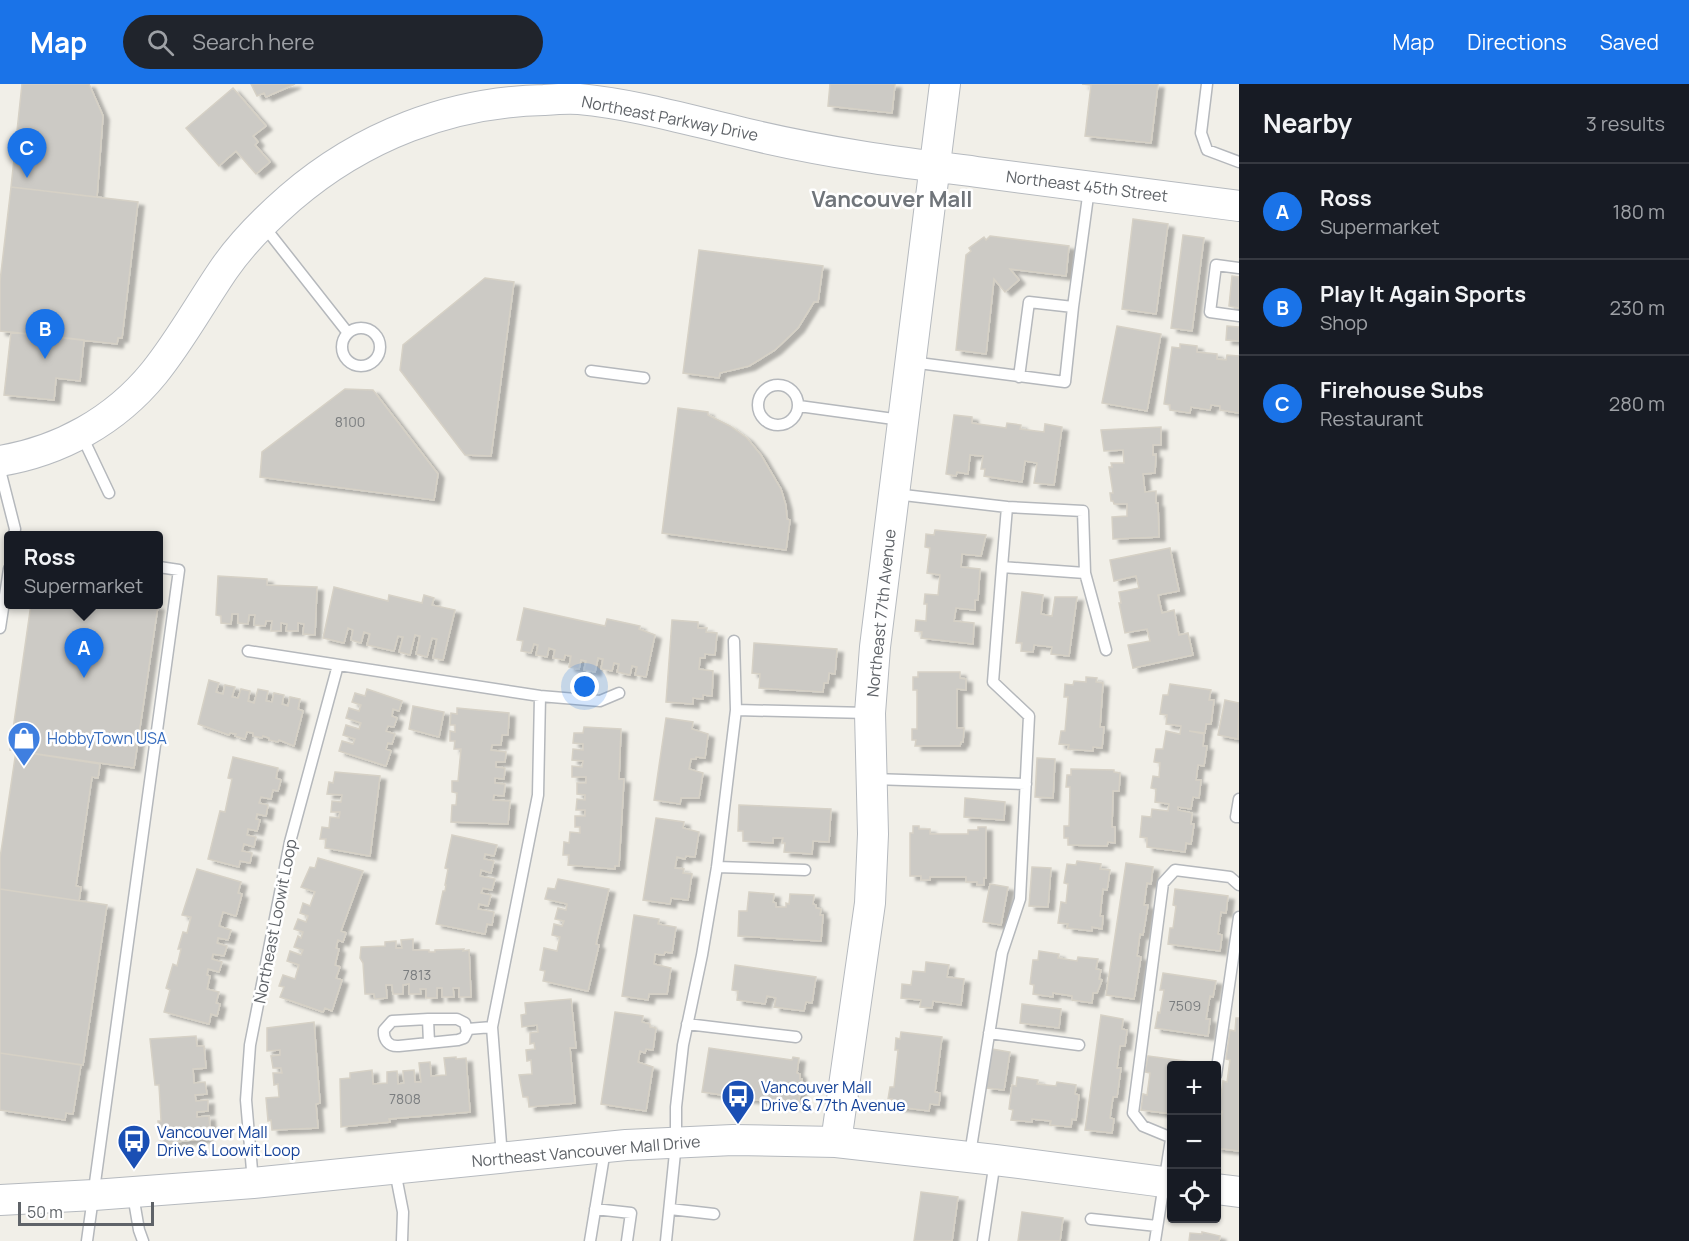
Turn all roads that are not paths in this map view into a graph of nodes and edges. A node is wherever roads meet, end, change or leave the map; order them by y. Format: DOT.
graph roads {
  1 [pos="945,84"];
  2 [pos="1207,84"];
  3 [pos="1239,162"];
  4 [pos="935,167"];
  5 [pos="1090,187"];
  6 [pos="1239,206"];
  7 [pos="263,225"];
  8 [pos="1239,268"];
  9 [pos="1073,307"];
  10 [pos="1239,316"];
  11 [pos="348,333"];
  12 [pos="911,362"];
  13 [pos="591,370"];
  14 [pos="1019,377"];
  15 [pos="644,378"];
  16 [pos="799,406"];
  17 [pos="904,420"];
  18 [pos="81,434"];
  19 [pos="0,461"];
  20 [pos="0,470"];
  21 [pos="109,493"];
  22 [pos="895,494"];
  23 [pos="1007,507"];
  24 [pos="15,531"];
  25 [pos="1002,567"];
  26 [pos="163,568"];
  27 [pos="1085,573"];
  28 [pos="4,602"];
  29 [pos="0,628"];
  30 [pos="734,641"];
  31 [pos="1106,650"];
  32 [pos="248,651"];
  33 [pos="338,665"];
  34 [pos="619,693"];
  35 [pos="540,696"];
  36 [pos="736,710"];
  37 [pos="870,713"];
  38 [pos="871,779"];
  39 [pos="1026,784"];
  40 [pos="1239,799"];
  41 [pos="1239,817"];
  42 [pos="717,867"];
  43 [pos="805,870"];
  44 [pos="1239,885"];
  45 [pos="1239,917"];
  46 [pos="428,1019"];
  47 [pos="687,1024"];
  48 [pos="492,1027"];
  49 [pos="468,1029"];
  50 [pos="989,1033"];
  51 [pos="796,1037"];
  52 [pos="429,1043"];
  53 [pos="1079,1044"];
  54 [pos="1218,1061"];
  55 [pos="1167,1137"];
  56 [pos="836,1142"];
  57 [pos="676,1143"];
  58 [pos="606,1147"];
  59 [pos="502,1157"];
  60 [pos="982,1158"];
  61 [pos="395,1168"];
  62 [pos="253,1183"];
  63 [pos="1167,1183"];
  64 [pos="1167,1187"];
  65 [pos="1221,1190"];
  66 [pos="132,1192"];
  67 [pos="1239,1192"];
  68 [pos="94,1196"];
  69 [pos="0,1200"];
  70 [pos="595,1209"];
  71 [pos="670,1209"];
  72 [pos="714,1214"];
  73 [pos="1091,1219"];
  74 [pos="1157,1226"];
  75 [pos="87,1241"];
  76 [pos="143,1241"];
  77 [pos="402,1241"];
  78 [pos="590,1241"];
  79 [pos="627,1241"];
  80 [pos="666,1241"];
  81 [pos="984,1241"];
  82 [pos="1155,1241"];
  1 -- 4 [label="street, Northeast 77th Avenue"];
  2 -- 3 [label="lane"];
  4 -- 5 [label="street, Northeast 45th Street"];
  4 -- 7 [label="street, Northeast Parkway Drive"];
  4 -- 12 [label="street, Northeast 77th Avenue"];
  5 -- 6 [label="street, Northeast 45th Street"];
  5 -- 9 [label="lane"];
  7 -- 11 [label="lane"];
  7 -- 18 [label="street, Northeast Parkway Drive"];
  8 -- 10 [label="lane"];
  9 -- 14 [label="lane"];
  9 -- 14 [label="lane"];
  12 -- 14 [label="lane"];
  12 -- 17 [label="street, Northeast 77th Avenue"];
  13 -- 15 [label="lane"];
  16 -- 17 [label="lane"];
  17 -- 22 [label="street, Northeast 77th Avenue"];
  18 -- 19 [label="street, Northeast Parkway Drive"];
  18 -- 21 [label="lane"];
  20 -- 24 [label="lane"];
  22 -- 23 [label="lane"];
  22 -- 37 [label="street, Northeast 77th Avenue"];
  23 -- 25 [label="lane"];
  23 -- 27 [label="lane"];
  25 -- 27 [label="lane"];
  25 -- 39 [label="lane"];
  26 -- 68 [label="lane"];
  27 -- 31 [label="lane"];
  28 -- 29 [label="lane"];
  30 -- 36 [label="lane"];
  32 -- 33 [label="lane"];
  33 -- 35 [label="lane"];
  33 -- 62 [label="lane, Northeast Loowit Loop"];
  34 -- 35 [label="lane"];
  35 -- 48 [label="lane"];
  36 -- 37 [label="lane"];
  36 -- 42 [label="lane"];
  37 -- 38 [label="street, Northeast 77th Avenue"];
  38 -- 39 [label="lane"];
  38 -- 56 [label="street, Northeast 77th Avenue"];
  39 -- 50 [label="lane"];
  40 -- 41 [label="lane"];
  42 -- 43 [label="lane"];
  42 -- 47 [label="lane"];
  44 -- 55 [label="lane"];
  45 -- 54 [label="lane"];
  46 -- 49 [label="lane"];
  46 -- 52 [label="lane"];
  46 -- 52 [label="lane"];
  47 -- 51 [label="lane"];
  47 -- 57 [label="lane"];
  48 -- 49 [label="lane"];
  48 -- 59 [label="lane"];
  49 -- 52 [label="lane"];
  50 -- 53 [label="lane"];
  50 -- 60 [label="lane"];
  56 -- 57 [label="street, Northeast Vancouver Mall Drive"];
  56 -- 60 [label="street, Northeast Vancouver Mall Drive"];
  57 -- 58 [label="street, Northeast Vancouver Mall Drive"];
  57 -- 71 [label="lane"];
  58 -- 59 [label="street, Northeast Vancouver Mall Drive"];
  58 -- 70 [label="lane"];
  59 -- 61 [label="street, Northeast Vancouver Mall Drive"];
  60 -- 63 [label="street, Northeast Vancouver Mall Drive"];
  60 -- 81 [label="lane"];
  61 -- 62 [label="street, Northeast Vancouver Mall Drive"];
  61 -- 77 [label="lane"];
  62 -- 66 [label="street, Northeast Vancouver Mall Drive"];
  64 -- 74 [label="lane"];
  65 -- 67 [label="street"];
  66 -- 68 [label="street, Northeast Vancouver Mall Drive"];
  66 -- 76 [label="lane"];
  68 -- 69 [label="street, Northeast Vancouver Mall Drive"];
  68 -- 75 [label="lane"];
  70 -- 78 [label="lane"];
  70 -- 79 [label="lane"];
  71 -- 72 [label="lane"];
  71 -- 80 [label="lane"];
  73 -- 74 [label="lane"];
  74 -- 82 [label="lane"];
}
